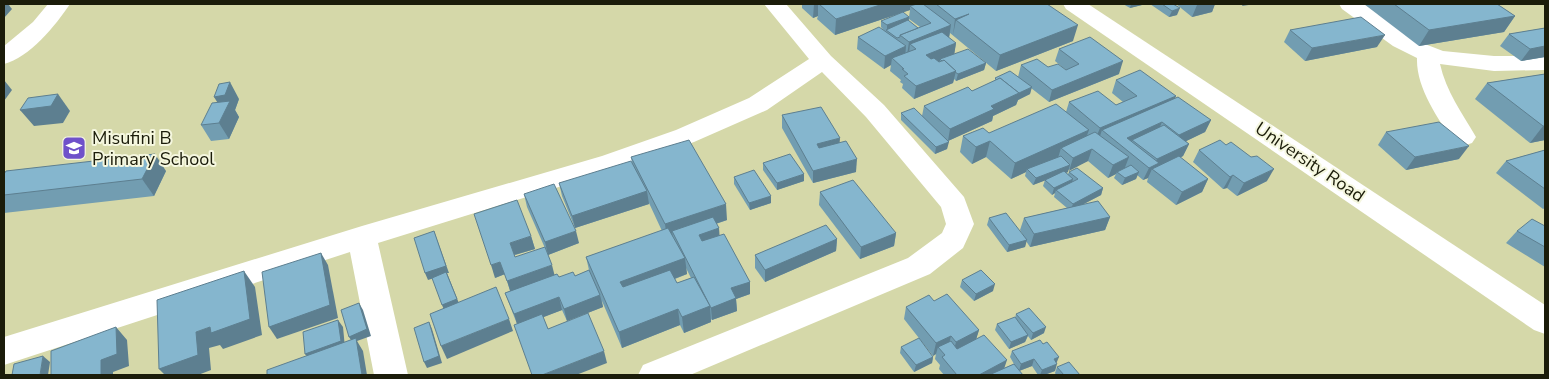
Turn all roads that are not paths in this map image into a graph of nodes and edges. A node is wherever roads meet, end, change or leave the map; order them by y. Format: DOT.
graph roads {
  1 [pos="59,4"];
  2 [pos="775,4"];
  3 [pos="1074,4"];
  4 [pos="1350,4"];
  5 [pos="1429,53"];
  6 [pos="4,57"];
  7 [pos="823,61"];
  8 [pos="1545,63"];
  9 [pos="1463,137"];
  10 [pos="362,237"];
  11 [pos="1545,321"];
  12 [pos="4,351"];
  13 [pos="709,366"];
  14 [pos="391,375"];
  15 [pos="655,375"];
  1 -- 6 [label="street"];
  2 -- 7 [label="street"];
  3 -- 11 [label="street, University Road"];
  4 -- 5 [label="street"];
  5 -- 8 [label="street"];
  5 -- 9 [label="street"];
  7 -- 10 [label="street"];
  7 -- 13 [label="street"];
  10 -- 12 [label="street"];
  10 -- 14 [label="street"];
  13 -- 15 [label="street"];
}
